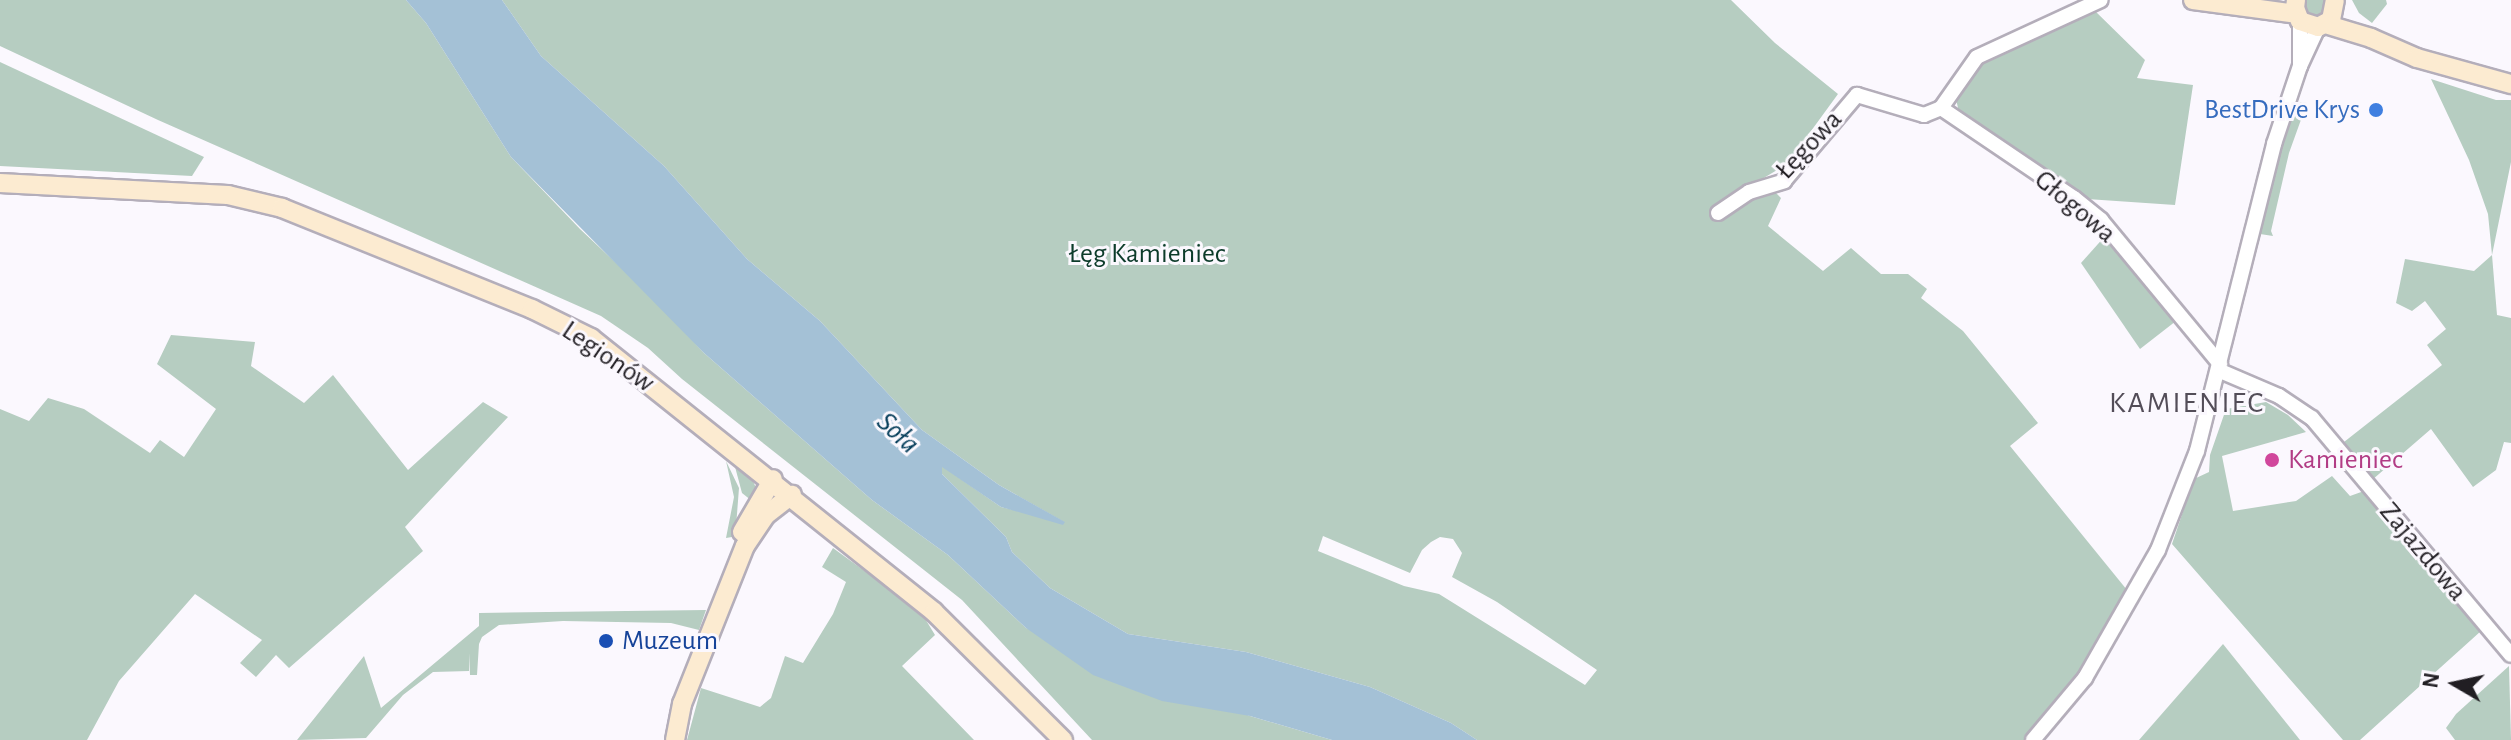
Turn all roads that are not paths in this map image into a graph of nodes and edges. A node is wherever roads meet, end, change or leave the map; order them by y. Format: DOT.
graph roads {
  1 [pos="2101,0"];
  2 [pos="2193,0"];
  3 [pos="2283,0"];
  4 [pos="2335,4"];
  5 [pos="2232,7"];
  6 [pos="2307,17"];
  7 [pos="2371,38"];
  8 [pos="2511,84"];
  9 [pos="1941,108"];
  10 [pos="0,183"];
  11 [pos="1718,213"];
  12 [pos="2219,367"];
  13 [pos="773,479"];
  14 [pos="792,495"];
  15 [pos="719,607"];
  16 [pos="2511,655"];
  17 [pos="675,740"];
  18 [pos="1063,740"];
  19 [pos="2033,740"];
  1 -- 9 [label="street"];
  2 -- 5 [label="main road"];
  3 -- 5 [label="main road"];
  4 -- 6 [label="main road"];
  4 -- 7 [label="main road"];
  5 -- 6 [label="main road"];
  6 -- 7 [label="main road"];
  6 -- 12 [label="street"];
  7 -- 8 [label="main road"];
  9 -- 11 [label="street, Łęgowa"];
  9 -- 12 [label="street, Głogowa"];
  10 -- 13 [label="main road, Legionów"];
  12 -- 16 [label="street, Zajazdowa"];
  12 -- 19 [label="street"];
  13 -- 14 [label="main road, Legionów"];
  13 -- 15 [label="main road"];
  14 -- 15 [label="main road"];
  14 -- 18 [label="main road, Legionów"];
  15 -- 17 [label="main road"];
}
